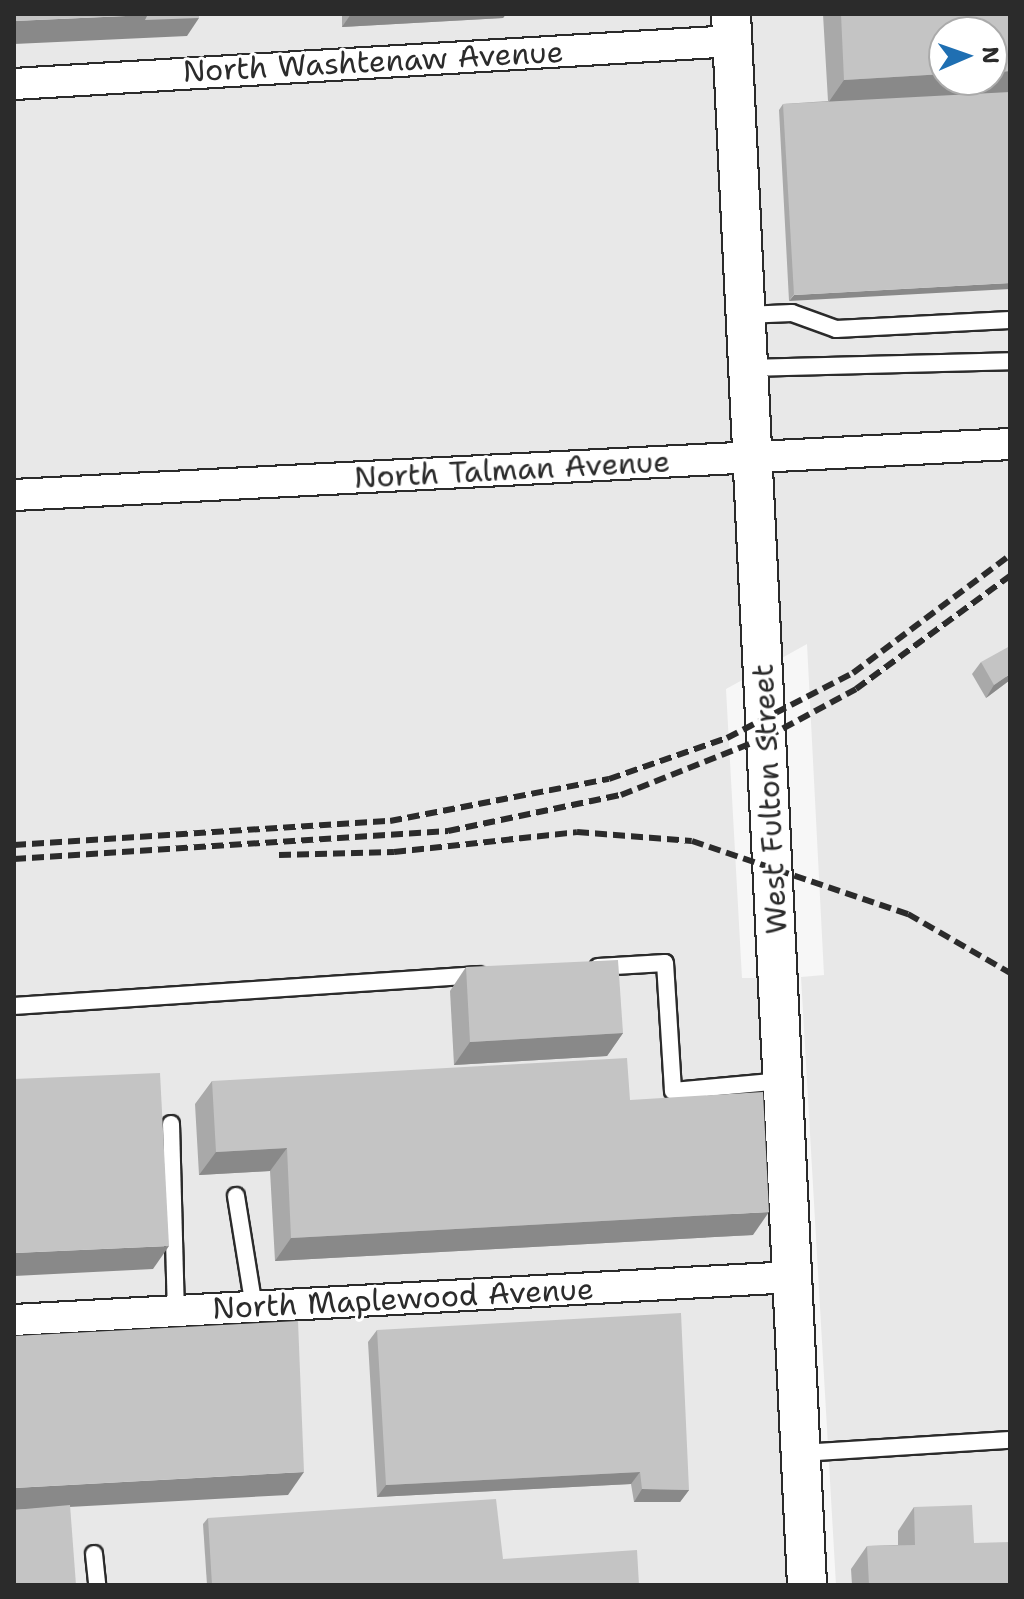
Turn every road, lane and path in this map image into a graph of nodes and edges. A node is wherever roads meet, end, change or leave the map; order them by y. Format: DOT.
graph roads {
  1 [pos="732,28"];
  2 [pos="14,84"];
  3 [pos="745,315"];
  4 [pos="1010,320"];
  5 [pos="1010,361"];
  6 [pos="748,368"];
  7 [pos="1010,444"];
  8 [pos="752,457"];
  9 [pos="14,495"];
  10 [pos="576,968"];
  11 [pos="504,973"];
  12 [pos="14,1006"];
  13 [pos="784,1081"];
  14 [pos="171,1124"];
  15 [pos="236,1196"];
  16 [pos="793,1277"];
  17 [pos="254,1307"];
  18 [pos="176,1312"];
  19 [pos="14,1320"];
  20 [pos="1010,1440"];
  21 [pos="801,1453"];
  22 [pos="94,1554"];
  23 [pos="97,1585"];
  24 [pos="807,1585"];
  1 -- 2 [label="street, North Washtenaw Avenue"];
  1 -- 3 [label="street, West Fulton Street"];
  3 -- 4 [label="lane"];
  3 -- 6 [label="street, West Fulton Street"];
  5 -- 6 [label="lane"];
  6 -- 8 [label="street, West Fulton Street"];
  7 -- 8 [label="street, North Talman Avenue"];
  8 -- 9 [label="street, North Talman Avenue"];
  8 -- 13 [label="street, West Fulton Street"];
  10 -- 13 [label="lane"];
  11 -- 12 [label="lane"];
  13 -- 16 [label="street, West Fulton Street"];
  14 -- 18 [label="lane"];
  15 -- 17 [label="lane"];
  16 -- 17 [label="street, North Maplewood Avenue"];
  16 -- 21 [label="street, West Fulton Street"];
  17 -- 18 [label="street, North Maplewood Avenue"];
  18 -- 19 [label="street, North Maplewood Avenue"];
  20 -- 21 [label="lane"];
  21 -- 24 [label="street, West Fulton Street"];
  22 -- 23 [label="lane"];
}
